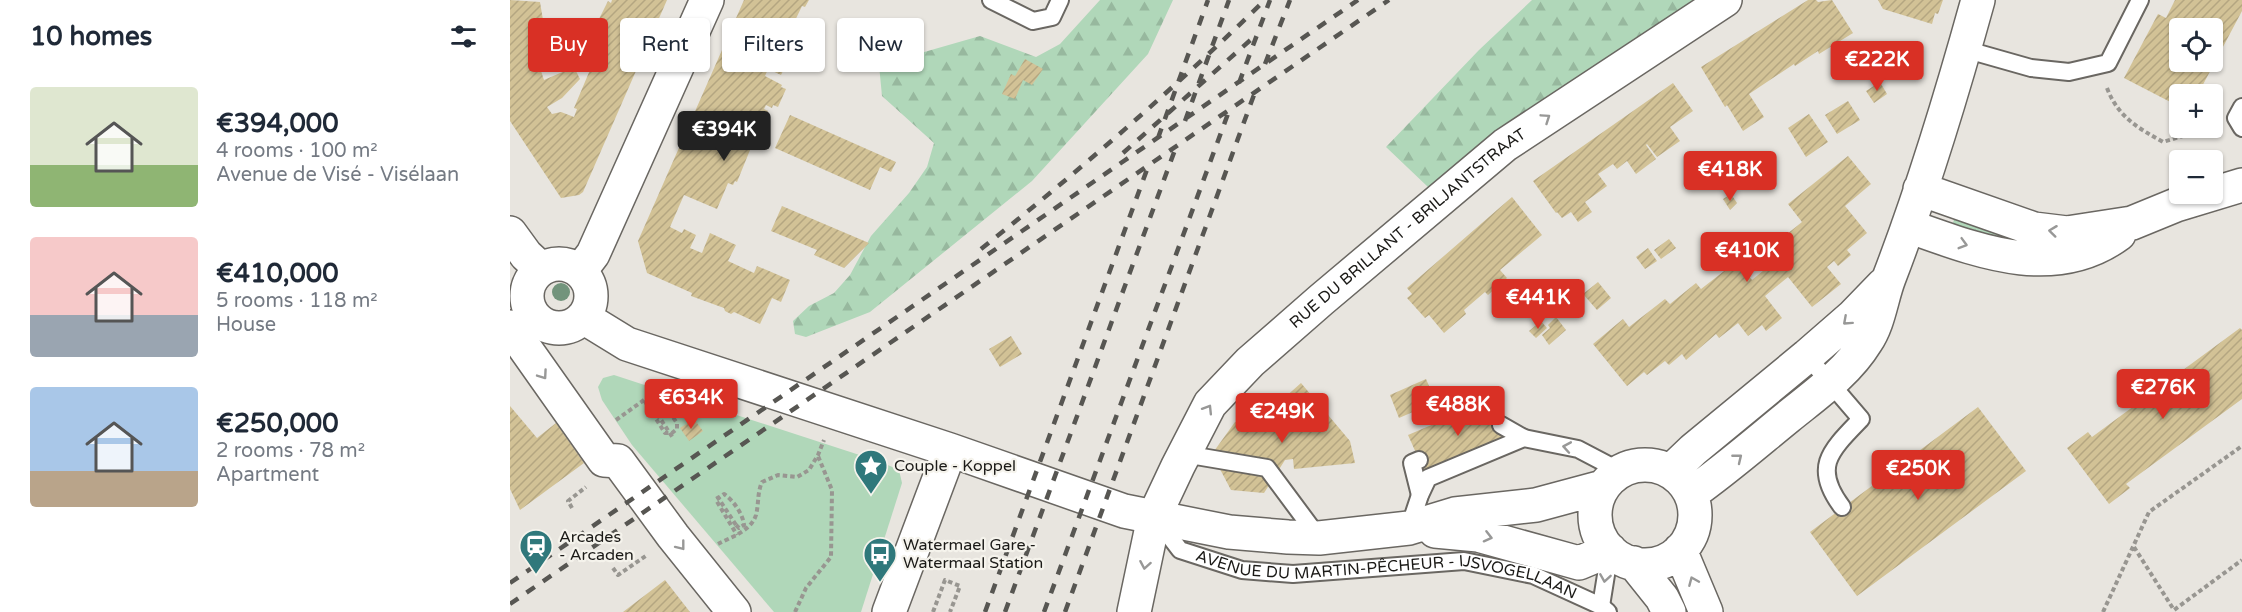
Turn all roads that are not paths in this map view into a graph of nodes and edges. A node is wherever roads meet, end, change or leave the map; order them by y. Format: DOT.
graph roads {
  1 [pos="706,0"];
  2 [pos="991,0"];
  3 [pos="1060,0"];
  4 [pos="1725,0"];
  5 [pos="1978,0"];
  6 [pos="2140,0"];
  7 [pos="1965,49"];
  8 [pos="2242,107"];
  9 [pos="2242,128"];
  10 [pos="2242,185"];
  11 [pos="1920,189"];
  12 [pos="2132,223"];
  13 [pos="1908,226"];
  14 [pos="510,232"];
  15 [pos="541,269"];
  16 [pos="580,271"];
  17 [pos="1888,279"];
  18 [pos="584,317"];
  19 [pos="510,327"];
  20 [pos="1807,356"];
  21 [pos="1830,383"];
  22 [pos="1501,425"];
  23 [pos="1524,438"];
  24 [pos="950,450"];
  25 [pos="1184,454"];
  26 [pos="1419,460"];
  27 [pos="1612,479"];
  28 [pos="1681,483"];
  29 [pos="1420,495"];
  30 [pos="1842,507"];
  31 [pos="1154,517"];
  32 [pos="1409,528"];
  33 [pos="1319,538"];
  34 [pos="1680,550"];
  35 [pos="1622,557"];
  36 [pos="1604,609"];
  37 [pos="734,612"];
  38 [pos="889,612"];
  39 [pos="1134,612"];
  40 [pos="1669,612"];
  41 [pos="1706,612"];
  1 -- 16 [label="street"];
  2 -- 3 [label="lane"];
  25 -- 4 [label="street, RUE DU BRILLANT - BRILJANTSTRAAT, one-way"];
  5 -- 7 [label="street"];
  6 -- 7 [label="lane"];
  7 -- 11 [label="street"];
  8 -- 9 [label="lane"];
  10 -- 12 [label="street"];
  12 -- 11 [label="street, one-way"];
  11 -- 13 [label="street"];
  13 -- 12 [label="street, one-way"];
  13 -- 17 [label="street"];
  14 -- 15 [label="street"];
  15 -- 16 [label="street"];
  15 -- 18 [label="street"];
  16 -- 18 [label="street"];
  17 -- 20 [label="street, one-way"];
  17 -- 21 [label="street"];
  18 -- 24 [label="street"];
  19 -- 37 [label="street, one-way"];
  20 -- 21 [label="lane"];
  20 -- 28 [label="street"];
  28 -- 21 [label="street, one-way"];
  21 -- 30 [label="lane"];
  22 -- 23 [label="lane"];
  27 -- 23 [label="lane, one-way"];
  23 -- 29 [label="lane"];
  24 -- 31 [label="street"];
  24 -- 38 [label="street"];
  25 -- 31 [label="street, RUE DU BRILLANT - BRILJANTSTRAAT"];
  25 -- 33 [label="lane"];
  26 -- 29 [label="lane"];
  27 -- 28 [label="street, AVENUE DU MARTIN-PÊCHEUR - IJSVOGELLAAN"];
  27 -- 32 [label="street, AVENUE DU MARTIN-PÊCHEUR - IJSVOGELLAAN"];
  27 -- 35 [label="street"];
  28 -- 34 [label="street"];
  29 -- 32 [label="lane"];
  31 -- 33 [label="street, AVENUE DU MARTIN-PÊCHEUR - IJSVOGELLAAN"];
  31 -- 36 [label="lane, AVENUE DU MARTIN-PÊCHEUR - IJSVOGELLAAN"];
  31 -- 39 [label="street, RUE DU BRILLANT - BRILJANTSTRAAT, one-way"];
  32 -- 33 [label="street, AVENUE DU MARTIN-PÊCHEUR - IJSVOGELLAAN"];
  32 -- 35 [label="street, AVENUE DU MARTIN-PÊCHEUR - IJSVOGELLAAN, one-way"];
  34 -- 35 [label="street, AVENUE DU MARTIN-PÊCHEUR - IJSVOGELLAAN"];
  41 -- 34 [label="street, one-way"];
  35 -- 36 [label="lane, one-way"];
  35 -- 40 [label="street"];
}
